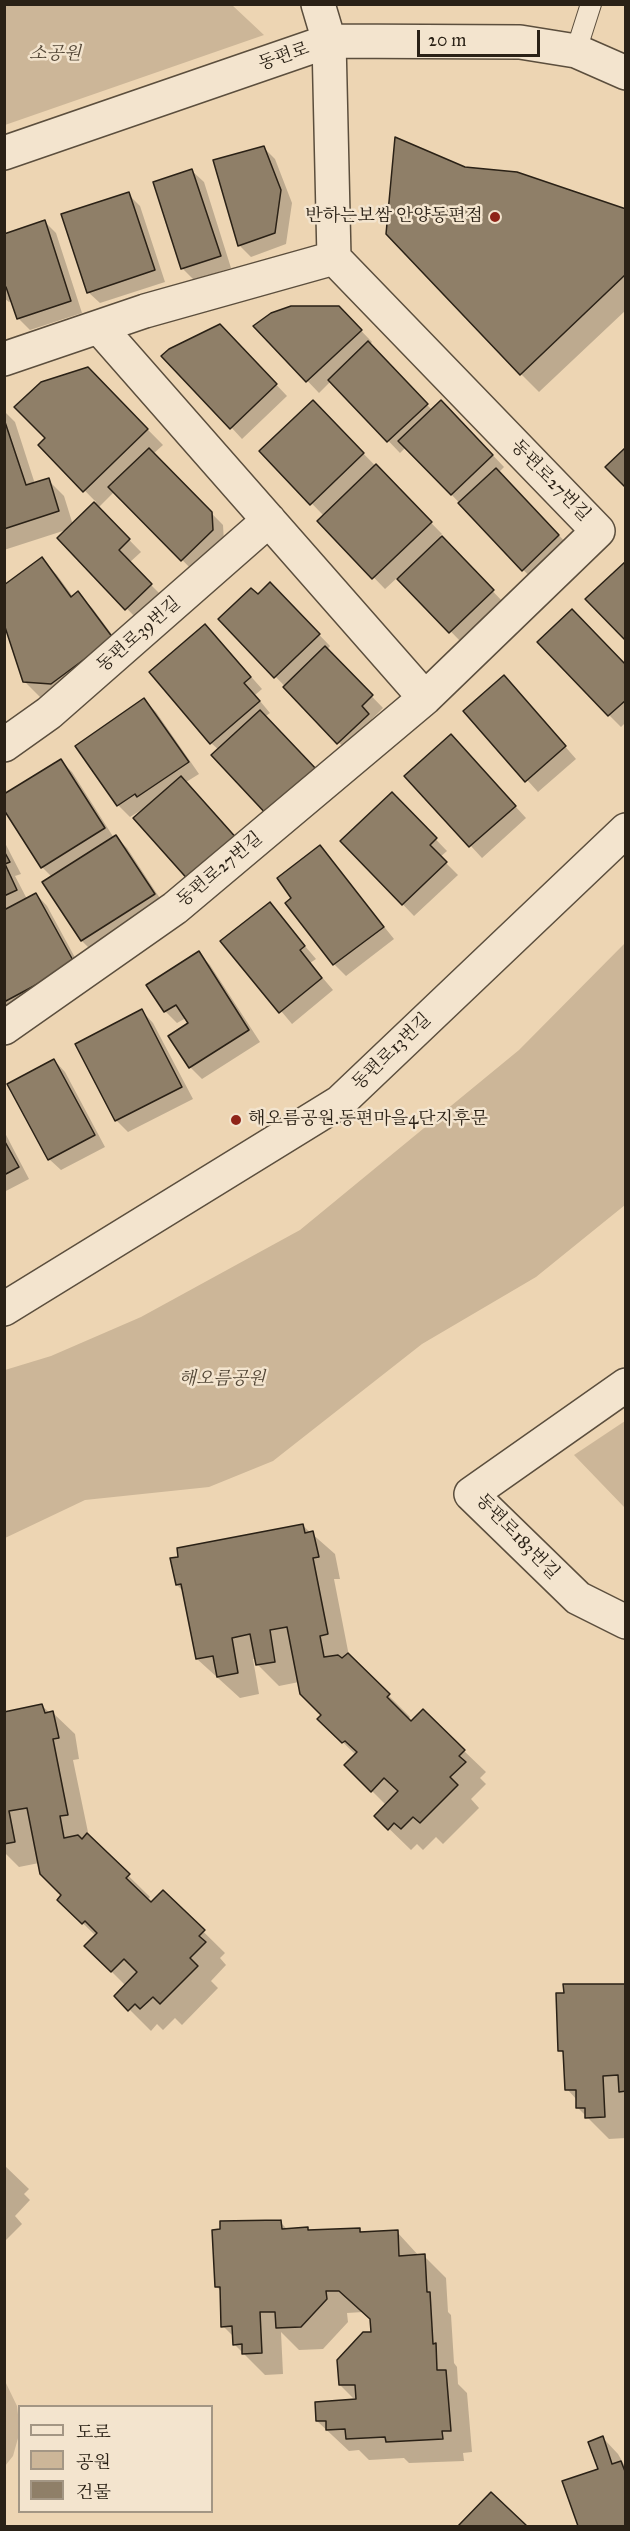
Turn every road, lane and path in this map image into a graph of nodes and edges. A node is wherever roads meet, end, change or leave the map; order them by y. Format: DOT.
graph roads {
  1 [pos="318,4"];
  2 [pos="591,4"];
  3 [pos="328,41"];
  4 [pos="576,51"];
  5 [pos="626,73"];
  6 [pos="4,153"];
  7 [pos="334,258"];
  8 [pos="99,327"];
  9 [pos="4,359"];
  10 [pos="269,520"];
  11 [pos="425,698"];
  12 [pos="4,745"];
  13 [pos="626,830"];
  14 [pos="4,1028"];
  15 [pos="4,1309"];
  16 [pos="626,1385"];
  17 [pos="626,1622"];
  1 -- 3 [label="street"];
  2 -- 4 [label="lane"];
  3 -- 4 [label="street, 동편로"];
  3 -- 6 [label="street, 동편로"];
  3 -- 7 [label="street"];
  4 -- 5 [label="street, 동편로"];
  7 -- 8 [label="street"];
  7 -- 11 [label="street, 동편로27번길"];
  8 -- 9 [label="street"];
  8 -- 10 [label="street"];
  10 -- 11 [label="street"];
  10 -- 12 [label="street, 동편로39번길"];
  11 -- 14 [label="street, 동편로27번길"];
  13 -- 15 [label="street, 동편로13번길"];
  16 -- 17 [label="street, 동편로183번길"];
}
